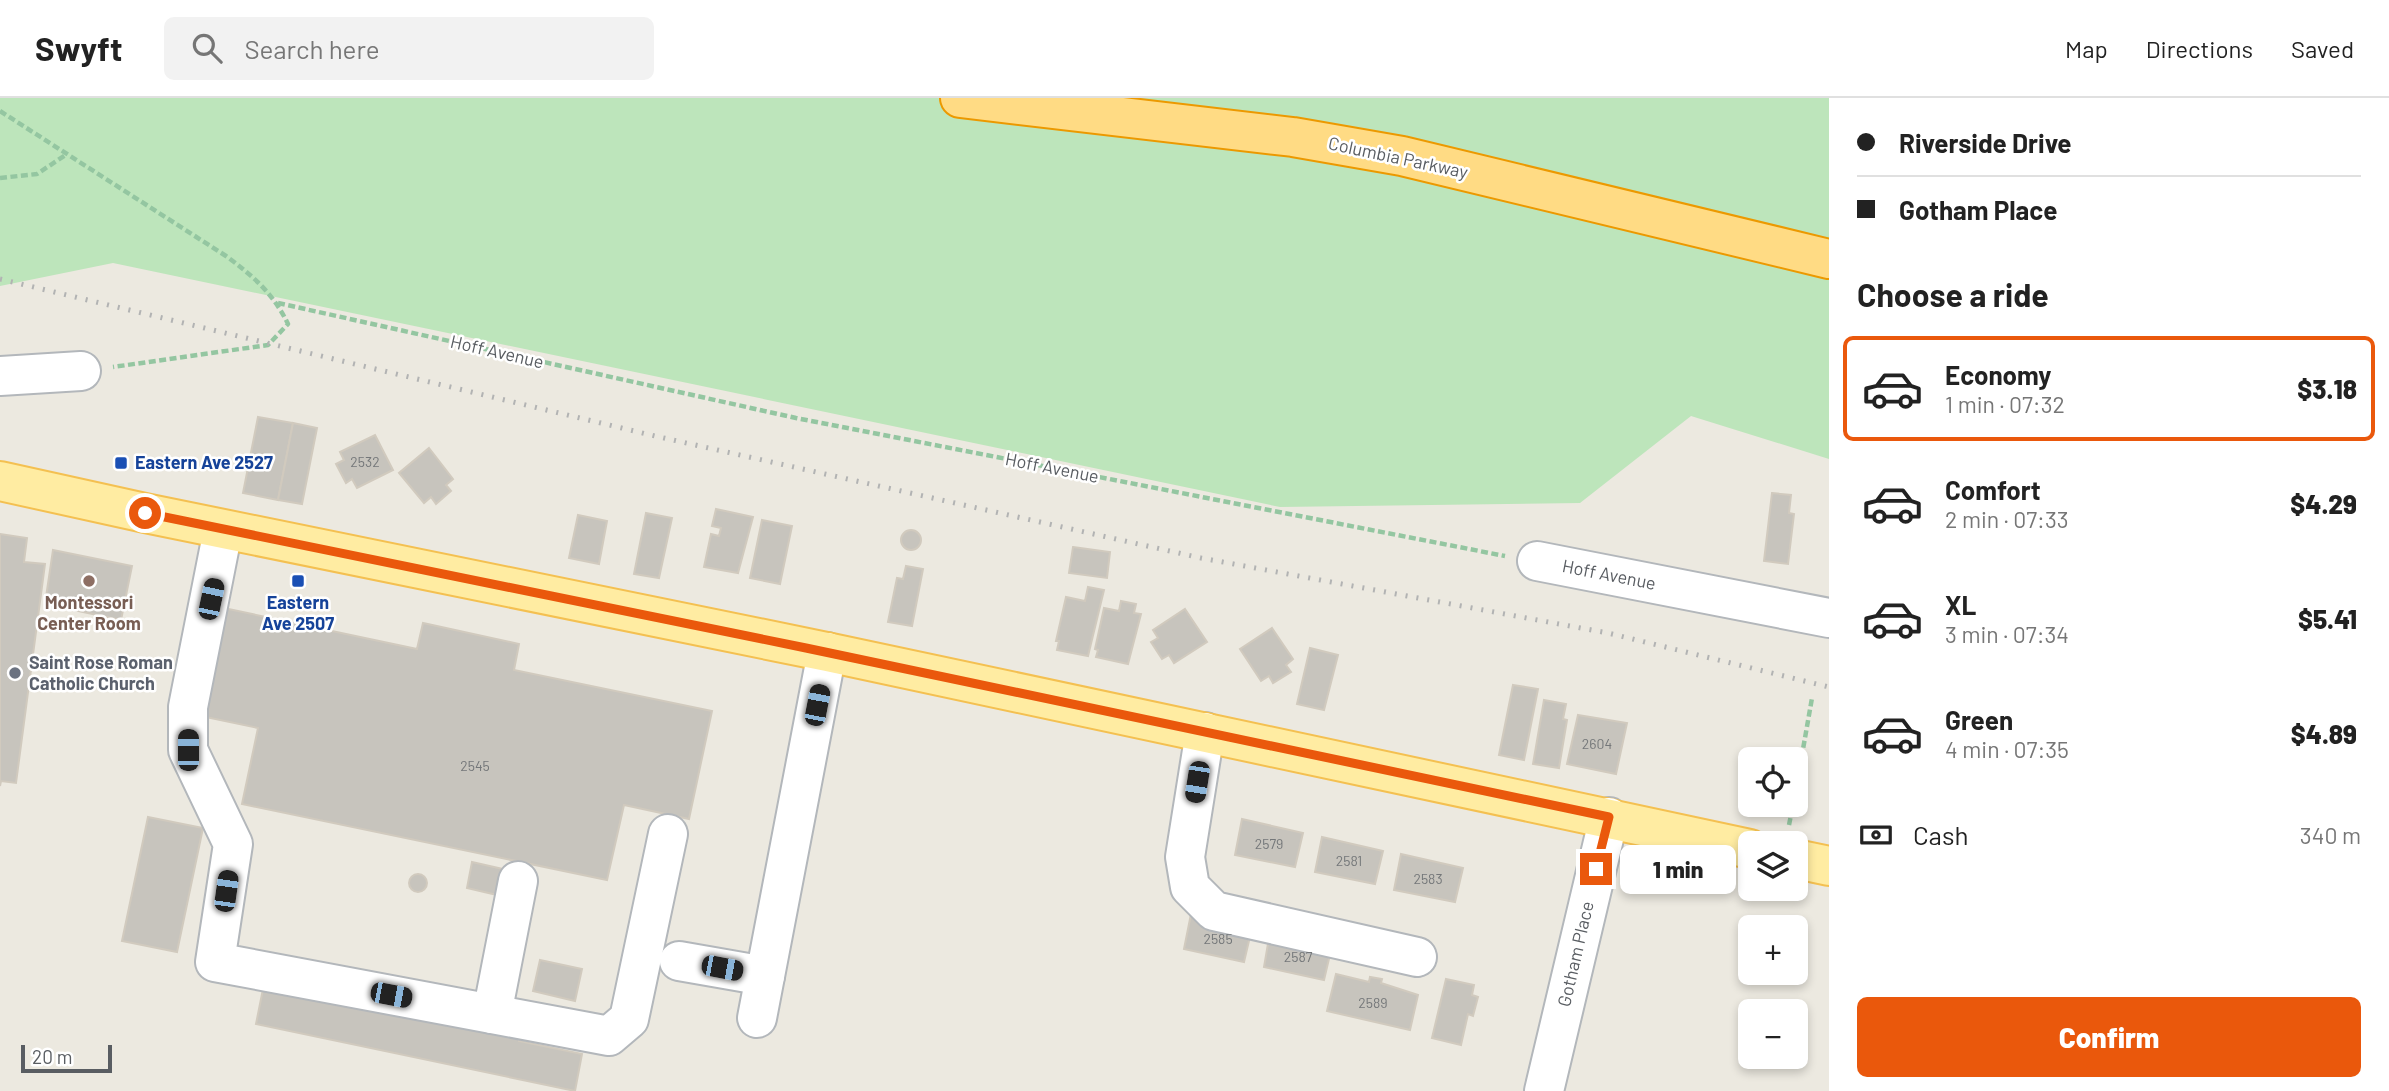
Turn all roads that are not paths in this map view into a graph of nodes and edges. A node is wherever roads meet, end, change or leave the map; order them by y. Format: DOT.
graph roads {
  1 [pos="960,98"];
  2 [pos="1829,259"];
  3 [pos="81,372"];
  4 [pos="0,376"];
  5 [pos="0,481"];
  6 [pos="223,530"];
  7 [pos="1536,561"];
  8 [pos="1829,618"];
  9 [pos="827,652"];
  10 [pos="1205,732"];
  11 [pos="1609,817"];
  12 [pos="667,834"];
  13 [pos="1738,846"];
  14 [pos="1808,852"];
  15 [pos="1829,866"];
  16 [pos="518,881"];
  17 [pos="1417,957"];
  18 [pos="679,961"];
  19 [pos="765,976"];
  20 [pos="492,1014"];
  21 [pos="757,1018"];
  22 [pos="1544,1091"];
  1 -- 2 [label="highway, Columbia Parkway"];
  3 -- 4 [label="street"];
  5 -- 6 [label="main road"];
  6 -- 9 [label="main road"];
  6 -- 20 [label="street"];
  7 -- 8 [label="street, Hoff Avenue"];
  9 -- 10 [label="main road"];
  9 -- 19 [label="street"];
  10 -- 11 [label="main road"];
  10 -- 17 [label="street"];
  11 -- 13 [label="main road"];
  11 -- 22 [label="street, Gotham Place"];
  12 -- 20 [label="street"];
  14 -- 15 [label="main road"];
  16 -- 20 [label="street"];
  18 -- 19 [label="street"];
  19 -- 21 [label="street"];
}
